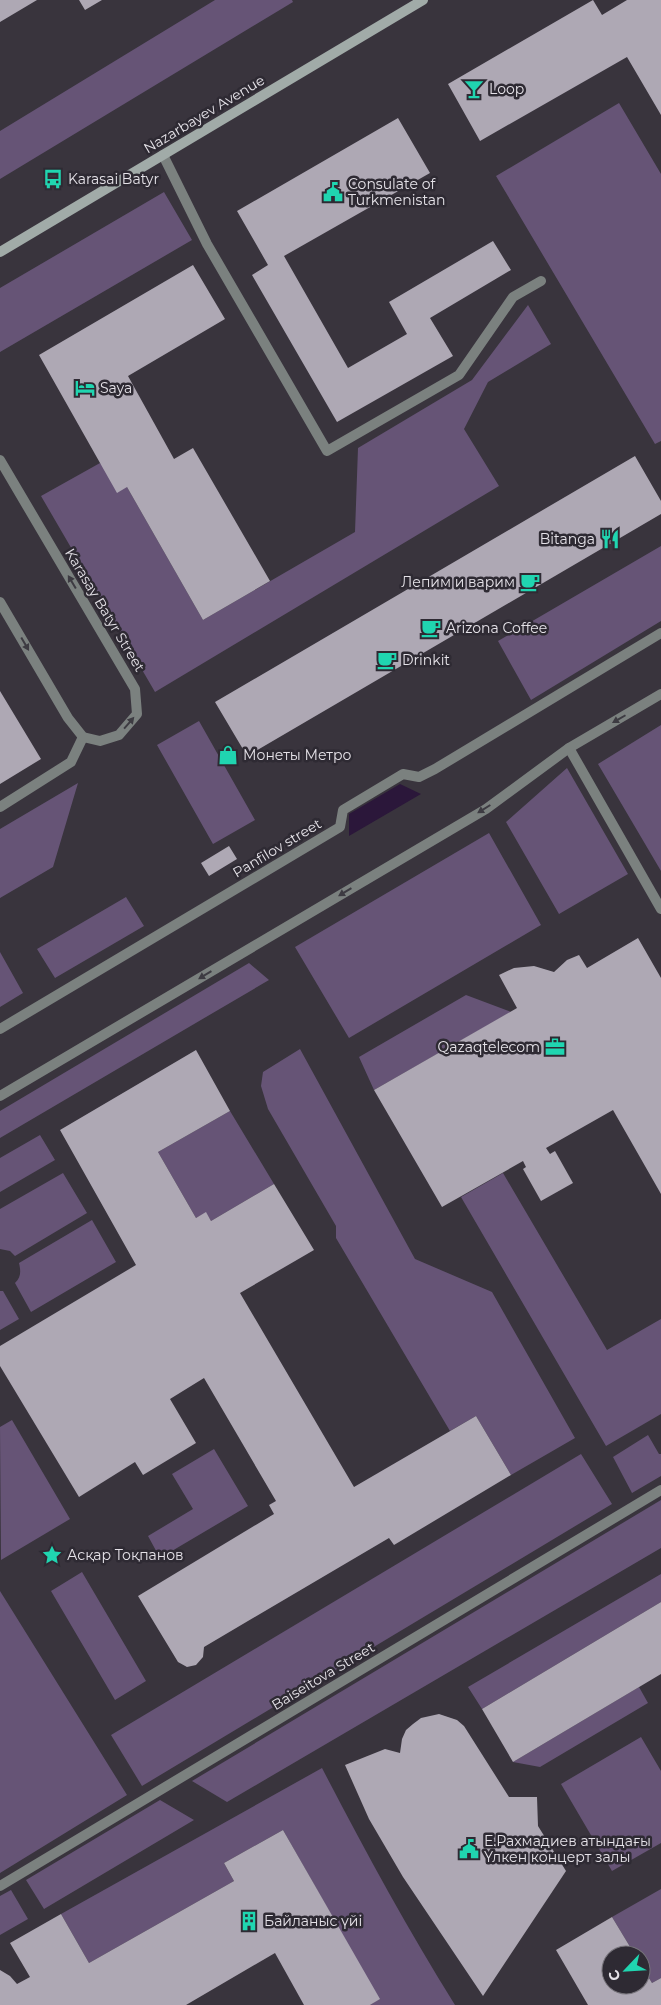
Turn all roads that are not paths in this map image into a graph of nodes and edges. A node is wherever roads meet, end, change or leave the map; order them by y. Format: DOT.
graph roads {
  1 [pos="423,0"];
  2 [pos="163,155"];
  3 [pos="0,252"];
  4 [pos="541,281"];
  5 [pos="0,460"];
  6 [pos="0,602"];
  7 [pos="661,633"];
  8 [pos="661,694"];
  9 [pos="83,737"];
  10 [pos="569,748"];
  11 [pos="0,807"];
  12 [pos="661,909"];
  13 [pos="0,1029"];
  14 [pos="0,1096"];
  15 [pos="661,1490"];
  16 [pos="0,1886"];
  1 -- 2 [label="main road, Nazarbayev Avenue"];
  2 -- 3 [label="main road, Nazarbayev Avenue"];
  2 -- 4 [label="street"];
  9 -- 5 [label="street, Karasay Batyr Street, one-way"];
  6 -- 9 [label="street, one-way"];
  7 -- 13 [label="street, Panfilov street"];
  8 -- 10 [label="street, one-way"];
  9 -- 11 [label="street"];
  10 -- 12 [label="street"];
  10 -- 14 [label="street, one-way"];
  15 -- 16 [label="street, Baiseitova Street"];
}
